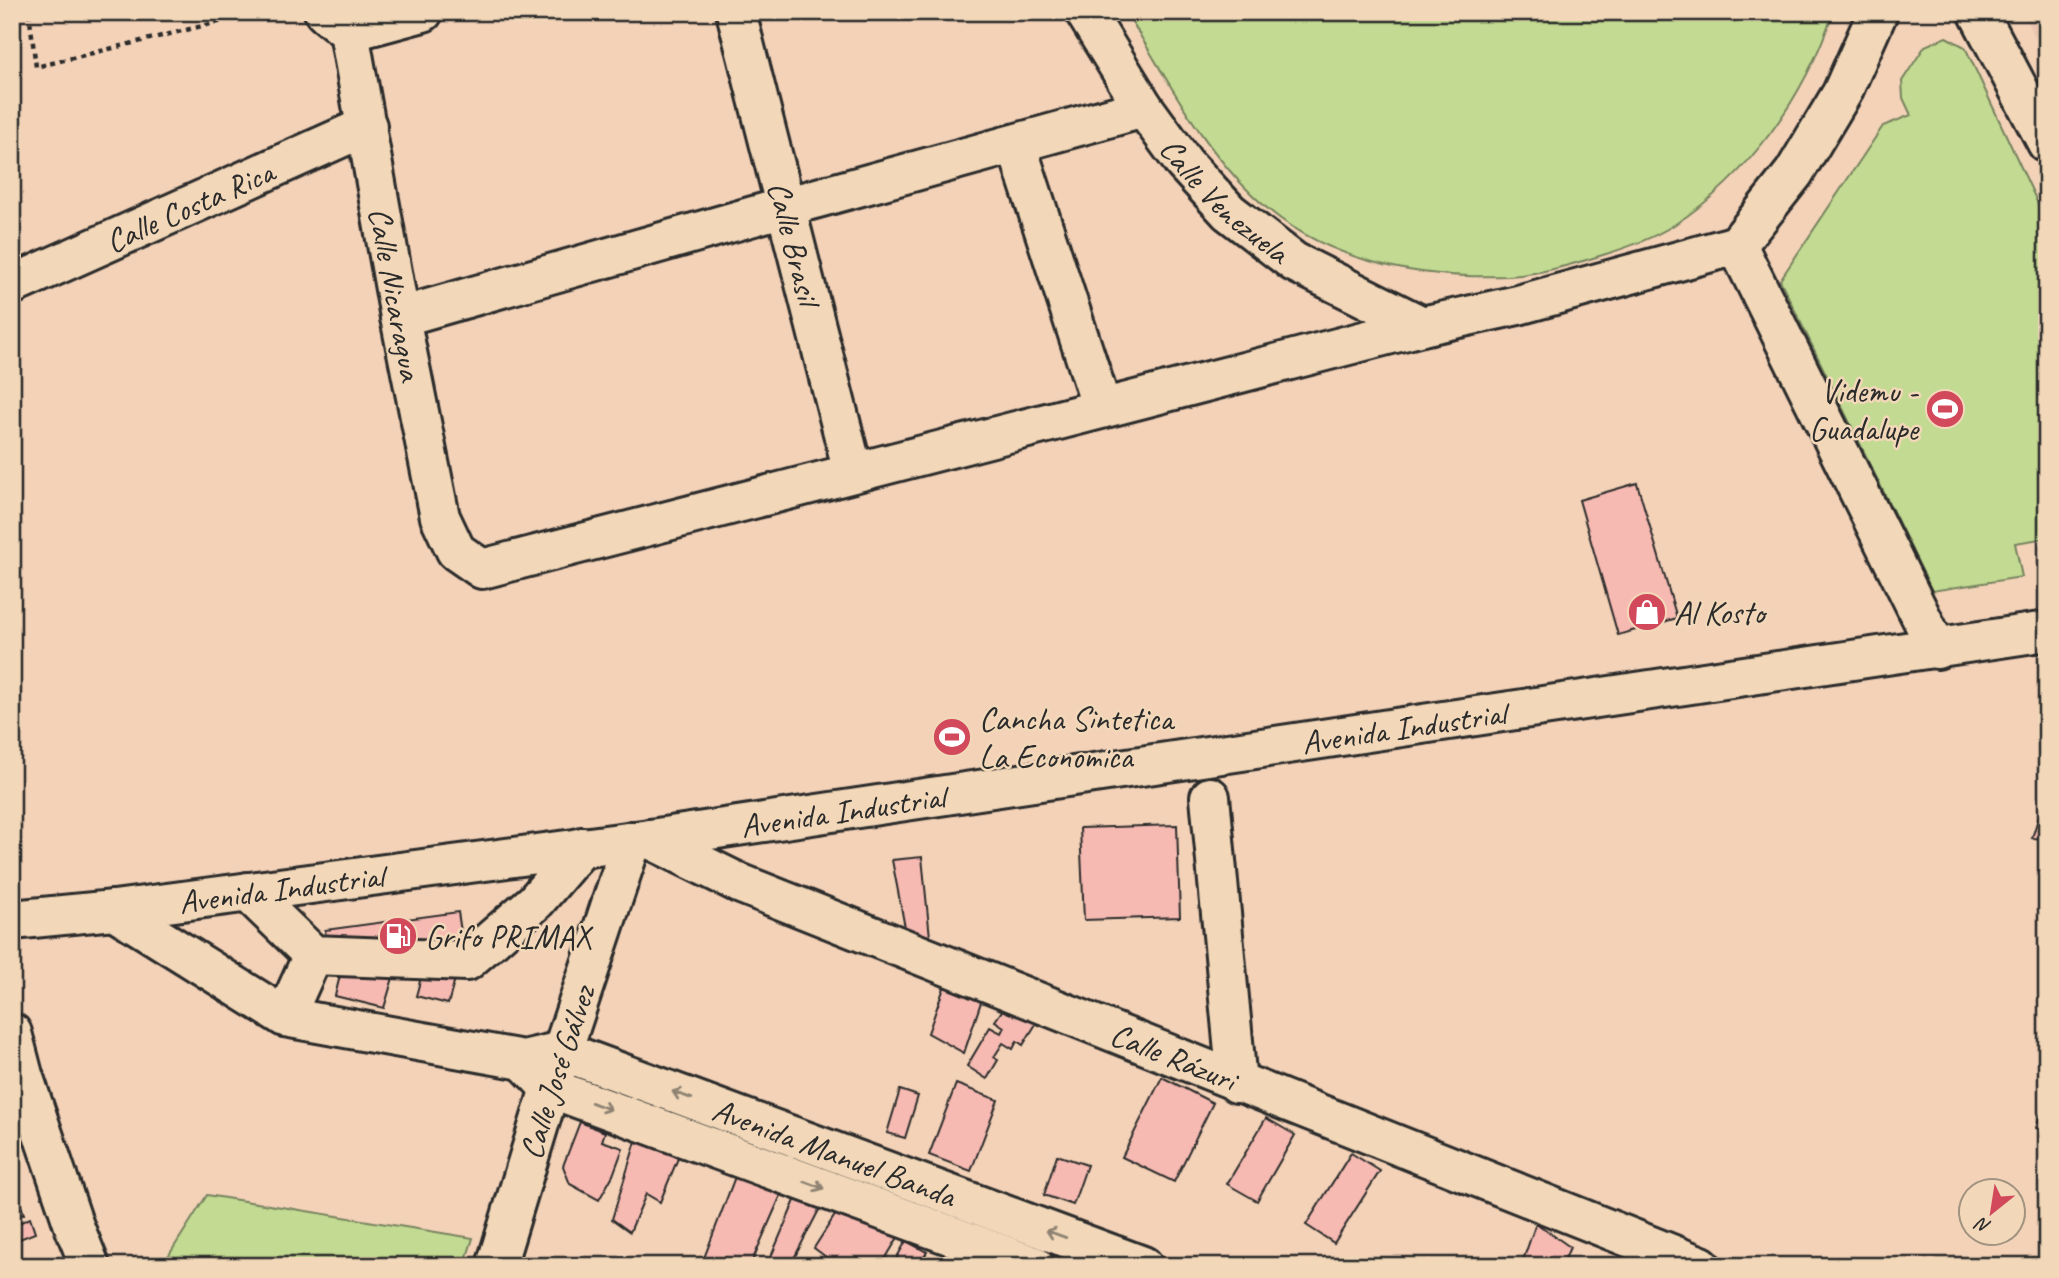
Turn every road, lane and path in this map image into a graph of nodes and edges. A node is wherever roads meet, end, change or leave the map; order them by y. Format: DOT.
graph roads {
  1 [pos="29,12"];
  2 [pos="259,12"];
  3 [pos="423,12"];
  4 [pos="736,12"];
  5 [pos="1085,12"];
  6 [pos="1878,12"];
  7 [pos="1978,12"];
  8 [pos="336,22"];
  9 [pos="1144,108"];
  10 [pos="367,127"];
  11 [pos="2047,143"];
  12 [pos="1016,144"];
  13 [pos="785,207"];
  14 [pos="1737,245"];
  15 [pos="12,285"];
  16 [pos="400,317"];
  17 [pos="1422,326"];
  18 [pos="1102,408"];
  19 [pos="853,472"];
  20 [pos="2047,631"];
  21 [pos="1937,649"];
  22 [pos="1210,797"];
  23 [pos="641,840"];
  24 [pos="582,847"];
  25 [pos="248,892"];
  26 [pos="114,909"];
  27 [pos="12,920"];
  28 [pos="313,955"];
  29 [pos="285,1017"];
  30 [pos="12,1033"];
  31 [pos="562,1051"];
  32 [pos="523,1060"];
  33 [pos="1237,1083"];
  34 [pos="550,1088"];
  35 [pos="505,1263"];
  36 [pos="90,1266"];
  37 [pos="1034,1266"];
  38 [pos="1143,1266"];
  39 [pos="1701,1266"];
  1 -- 2 [label="path"];
  3 -- 8 [label="main road"];
  4 -- 13 [label="main road, Calle Brasil"];
  5 -- 9 [label="main road, Calle Venezuela"];
  6 -- 14 [label="main road"];
  7 -- 11 [label="main road"];
  8 -- 10 [label="main road, Calle Nicaragua"];
  9 -- 12 [label="main road"];
  9 -- 17 [label="main road, Calle Venezuela"];
  10 -- 15 [label="main road, Calle Costa Rica"];
  10 -- 16 [label="main road, Calle Nicaragua"];
  12 -- 13 [label="main road"];
  12 -- 18 [label="main road"];
  13 -- 16 [label="main road"];
  13 -- 19 [label="main road, Calle Brasil"];
  14 -- 17 [label="main road"];
  14 -- 21 [label="main road"];
  16 -- 19 [label="main road, Calle Nicaragua"];
  17 -- 18 [label="main road"];
  18 -- 19 [label="main road"];
  20 -- 21 [label="main road, Avenida Industrial"];
  21 -- 23 [label="main road, Avenida Industrial"];
  22 -- 33 [label="main road"];
  23 -- 24 [label="main road, Avenida Industrial"];
  23 -- 31 [label="main road, Calle José Gálvez"];
  23 -- 33 [label="main road, Calle Rázuri"];
  24 -- 25 [label="main road, Avenida Industrial"];
  24 -- 28 [label="main road"];
  25 -- 26 [label="main road, Avenida Industrial"];
  25 -- 28 [label="main road"];
  26 -- 27 [label="main road, Avenida Industrial"];
  26 -- 29 [label="main road"];
  28 -- 29 [label="main road"];
  29 -- 32 [label="main road"];
  30 -- 36 [label="main road"];
  31 -- 32 [label="main road"];
  31 -- 34 [label="main road, Calle José Gálvez"];
  38 -- 31 [label="main road, Avenida Manuel Banda, one-way"];
  32 -- 34 [label="main road, Avenida Manuel Banda"];
  33 -- 39 [label="main road, Calle Rázuri"];
  34 -- 35 [label="main road, Calle José Gálvez"];
  34 -- 37 [label="main road, Avenida Manuel Banda, one-way"];
}
